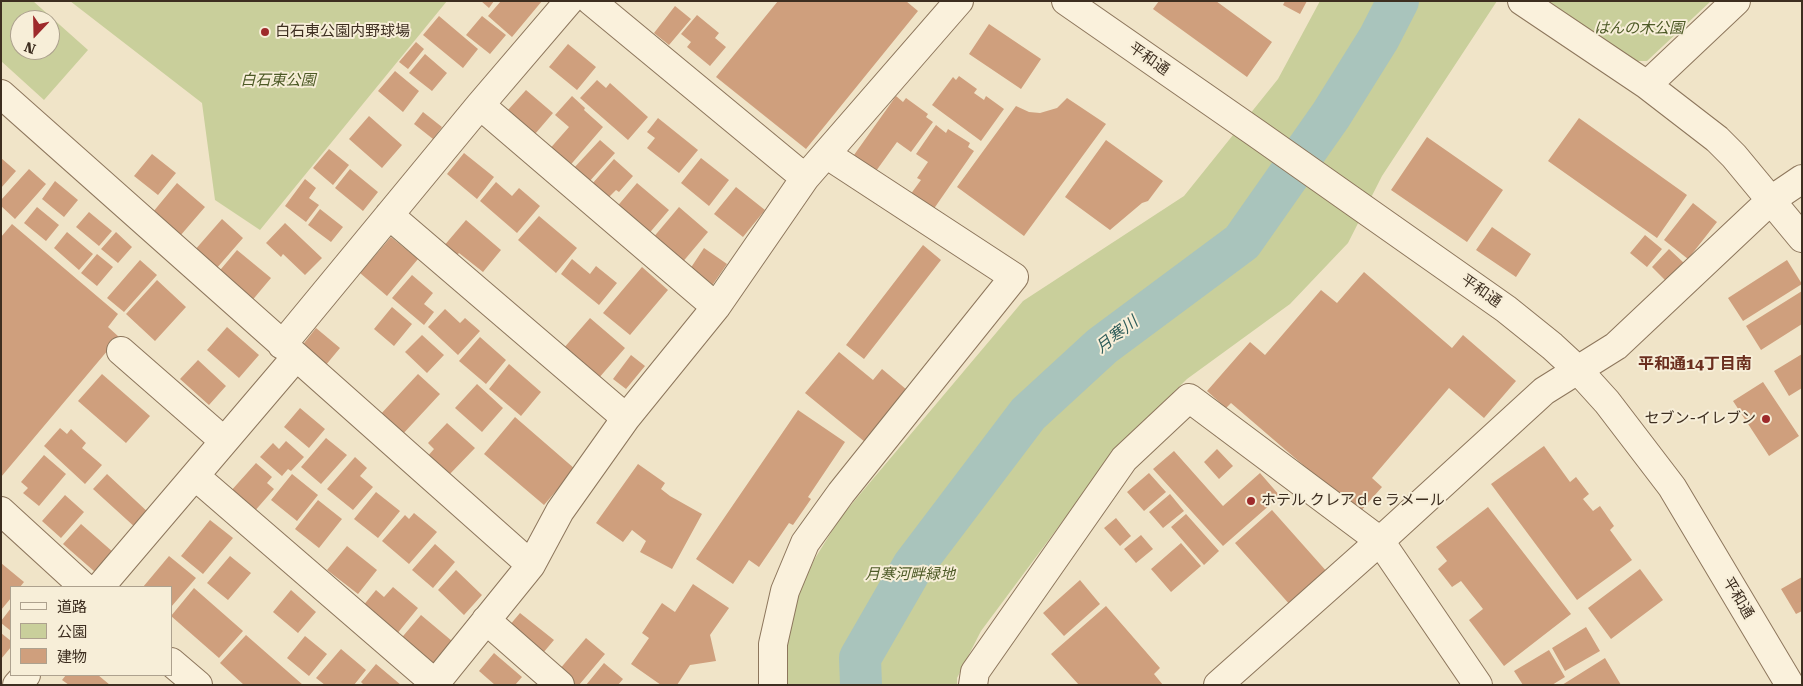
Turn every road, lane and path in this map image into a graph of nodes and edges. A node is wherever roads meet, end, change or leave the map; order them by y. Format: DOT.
graph roads {
  1 [pos="569,1"];
  2 [pos="590,1"];
  3 [pos="959,1"];
  4 [pos="1066,1"];
  5 [pos="1522,1"];
  6 [pos="1736,1"];
  7 [pos="1647,85"];
  8 [pos="1,94"];
  9 [pos="480,105"];
  10 [pos="826,154"];
  11 [pos="805,178"];
  12 [pos="1802,179"];
  13 [pos="1771,200"];
  14 [pos="389,216"];
  15 [pos="1802,238"];
  16 [pos="716,307"];
  17 [pos="122,351"];
  18 [pos="289,351"];
  19 [pos="1578,370"];
  20 [pos="626,418"];
  21 [pos="224,441"];
  22 [pos="194,476"];
  23 [pos="1,511"];
  24 [pos="1380,541"];
  25 [pos="531,565"];
  26 [pos="83,586"];
  27 [pos="101,586"];
  28 [pos="486,620"];
  29 [pos="172,663"];
  30 [pos="436,684"];
  31 [pos="198,685"];
  32 [pos="560,685"];
  33 [pos="773,685"];
  34 [pos="973,685"];
  35 [pos="1218,685"];
  36 [pos="1478,685"];
  37 [pos="1790,685"];
  1 -- 9 [label="street"];
  2 -- 11 [label="street"];
  3 -- 10 [label="street"];
  4 -- 19 [label="street, 平和通"];
  5 -- 7 [label="street"];
  6 -- 7 [label="street"];
  7 -- 13 [label="street"];
  8 -- 18 [label="street"];
  9 -- 14 [label="street"];
  9 -- 16 [label="street"];
  10 -- 11 [label="street"];
  10 -- 33 [label="street"];
  11 -- 16 [label="street"];
  12 -- 13 [label="street"];
  13 -- 15 [label="street"];
  13 -- 19 [label="street"];
  14 -- 18 [label="street"];
  14 -- 20 [label="street"];
  16 -- 20 [label="street"];
  17 -- 21 [label="street"];
  18 -- 21 [label="street"];
  18 -- 25 [label="street"];
  19 -- 24 [label="street"];
  19 -- 37 [label="street, 平和通"];
  20 -- 25 [label="street"];
  21 -- 22 [label="street"];
  22 -- 27 [label="street"];
  22 -- 30 [label="street"];
  23 -- 26 [label="street"];
  24 -- 34 [label="street"];
  24 -- 35 [label="street"];
  24 -- 36 [label="street"];
  25 -- 28 [label="street"];
  28 -- 30 [label="street"];
  28 -- 32 [label="street"];
  29 -- 31 [label="street"];
}
